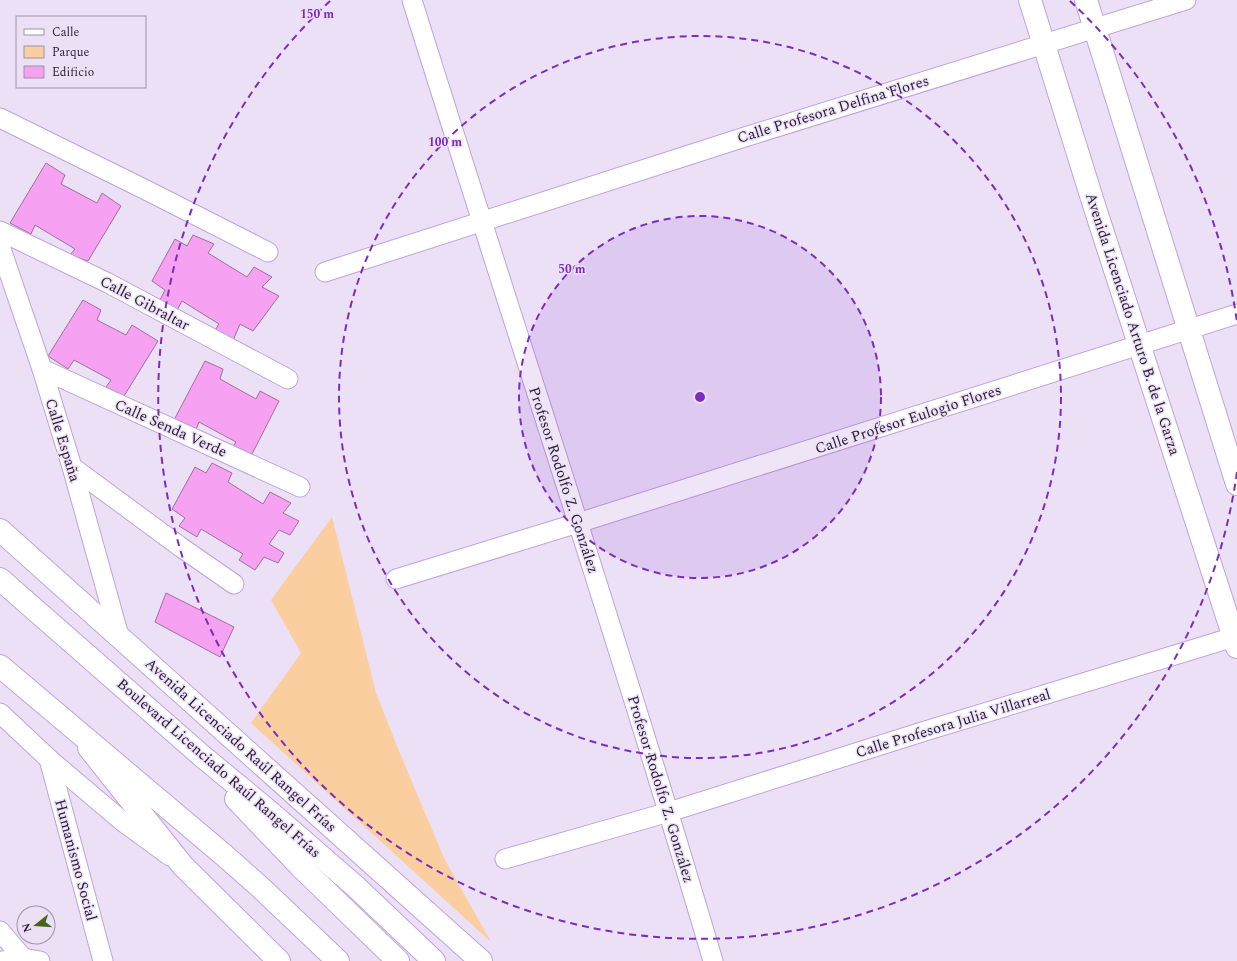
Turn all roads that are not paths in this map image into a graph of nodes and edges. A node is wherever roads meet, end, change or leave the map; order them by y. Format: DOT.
graph roads {
  1 [pos="412,0"];
  2 [pos="1030,0"];
  3 [pos="1086,0"];
  4 [pos="1186,0"];
  5 [pos="1095,28"];
  6 [pos="1043,43"];
  7 [pos="0,118"];
  8 [pos="482,222"];
  9 [pos="0,231"];
  10 [pos="0,246"];
  11 [pos="268,252"];
  12 [pos="325,272"];
  13 [pos="1237,314"];
  14 [pos="1188,329"];
  15 [pos="1140,345"];
  16 [pos="42,369"];
  17 [pos="288,379"];
  18 [pos="72,467"];
  19 [pos="1237,484"];
  20 [pos="300,487"];
  21 [pos="578,523"];
  22 [pos="0,530"];
  23 [pos="396,578"];
  24 [pos="0,579"];
  25 [pos="234,584"];
  26 [pos="119,636"];
  27 [pos="1236,640"];
  28 [pos="0,666"];
  29 [pos="0,713"];
  30 [pos="72,727"];
  31 [pos="202,756"];
  32 [pos="49,759"];
  33 [pos="669,812"];
  34 [pos="505,859"];
  35 [pos="183,866"];
  36 [pos="0,931"];
  37 [pos="31,959"];
  38 [pos="3,961"];
  39 [pos="103,961"];
  40 [pos="279,961"];
  41 [pos="338,961"];
  42 [pos="398,961"];
  43 [pos="434,961"];
  44 [pos="481,961"];
  45 [pos="713,961"];
  1 -- 8 [label="street, Profesor Rodolfo Z. González"];
  2 -- 6 [label="street, Avenida Licenciado Arturo B. de la Garza"];
  3 -- 5 [label="street"];
  4 -- 5 [label="street, Calle Profesora Delfina Flores"];
  5 -- 6 [label="street, Calle Profesora Delfina Flores"];
  5 -- 14 [label="street"];
  6 -- 8 [label="street, Calle Profesora Delfina Flores"];
  6 -- 15 [label="street, Avenida Licenciado Arturo B. de la Garza"];
  7 -- 11 [label="street"];
  8 -- 12 [label="street, Calle Profesora Delfina Flores"];
  8 -- 21 [label="street, Profesor Rodolfo Z. González"];
  9 -- 17 [label="street, Calle Gibraltar"];
  10 -- 16 [label="street, Calle España"];
  13 -- 14 [label="street, Calle Profesor Eulogio Flores"];
  14 -- 15 [label="street, Calle Profesor Eulogio Flores"];
  14 -- 19 [label="street"];
  15 -- 21 [label="street, Calle Profesor Eulogio Flores"];
  15 -- 27 [label="street, Avenida Licenciado Arturo B. de la Garza"];
  16 -- 18 [label="street, Calle España"];
  16 -- 20 [label="street, Calle Senda Verde"];
  18 -- 25 [label="street"];
  18 -- 26 [label="street, Calle España"];
  21 -- 23 [label="street, Calle Profesor Eulogio Flores"];
  21 -- 33 [label="street, Profesor Rodolfo Z. González"];
  22 -- 26 [label="street, Avenida Licenciado Raúl Rangel Frías"];
  24 -- 31 [label="street, Boulevard Licenciado Raúl Rangel Frías"];
  26 -- 44 [label="street, Avenida Licenciado Raúl Rangel Frías"];
  27 -- 33 [label="street, Calle Profesora Julia Villarreal"];
  28 -- 30 [label="street"];
  29 -- 32 [label="street"];
  30 -- 35 [label="street"];
  30 -- 41 [label="street"];
  31 -- 42 [label="street"];
  31 -- 43 [label="street, Boulevard Licenciado Raúl Rangel Frías"];
  32 -- 35 [label="street"];
  32 -- 39 [label="street, Humanismo Social"];
  33 -- 34 [label="street, Calle Profesora Julia Villarreal"];
  33 -- 45 [label="street, Profesor Rodolfo Z. González"];
  35 -- 40 [label="street"];
  36 -- 37 [label="street"];
  37 -- 38 [label="street"];
}
